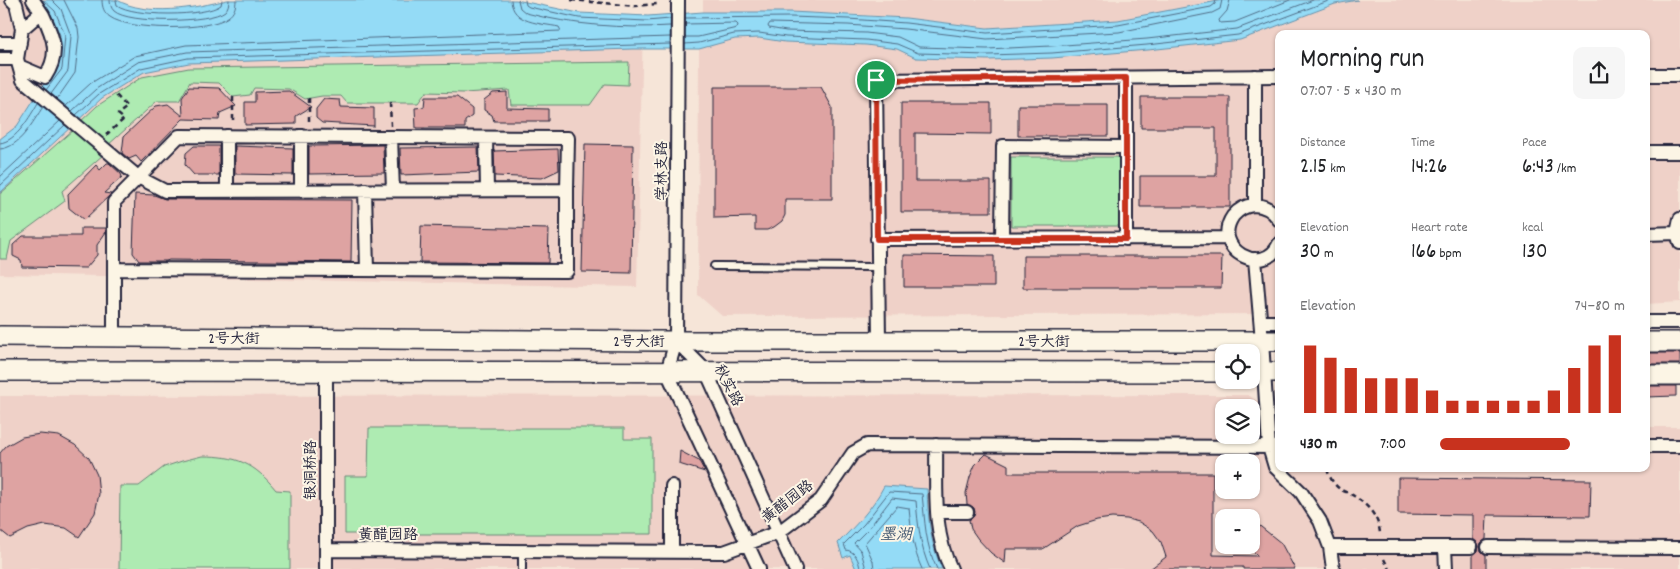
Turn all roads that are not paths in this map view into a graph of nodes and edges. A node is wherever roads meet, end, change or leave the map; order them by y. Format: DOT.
graph roads {
  1 [pos="12,0"];
  2 [pos="33,0"];
  3 [pos="678,0"];
  4 [pos="42,15"];
  5 [pos="22,29"];
  6 [pos="0,43"];
  7 [pos="20,44"];
  8 [pos="0,60"];
  9 [pos="18,62"];
  10 [pos="1680,75"];
  11 [pos="1255,76"];
  12 [pos="1275,76"];
  13 [pos="1650,76"];
  14 [pos="1126,78"];
  15 [pos="230,136"];
  16 [pos="306,136"];
  17 [pos="391,137"];
  18 [pos="486,138"];
  19 [pos="1126,147"];
  20 [pos="1650,152"];
  21 [pos="1680,152"];
  22 [pos="138,177"];
  23 [pos="227,190"];
  24 [pos="301,190"];
  25 [pos="365,190"];
  26 [pos="393,190"];
  27 [pos="487,190"];
  28 [pos="567,190"];
  29 [pos="1255,205"];
  30 [pos="1275,214"];
  31 [pos="1680,219"];
  32 [pos="1650,234"];
  33 [pos="1228,238"];
  34 [pos="1678,238"];
  35 [pos="877,239"];
  36 [pos="1002,239"];
  37 [pos="1126,239"];
  38 [pos="1275,250"];
  39 [pos="1255,260"];
  40 [pos="714,266"];
  41 [pos="878,267"];
  42 [pos="114,269"];
  43 [pos="367,270"];
  44 [pos="1261,322"];
  45 [pos="1275,322"];
  46 [pos="1650,322"];
  47 [pos="1680,322"];
  48 [pos="0,336"];
  49 [pos="114,337"];
  50 [pos="676,341"];
  51 [pos="879,341"];
  52 [pos="1270,341"];
  53 [pos="1650,342"];
  54 [pos="1680,342"];
  55 [pos="0,371"];
  56 [pos="706,371"];
  57 [pos="326,372"];
  58 [pos="667,372"];
  59 [pos="1215,372"];
  60 [pos="1264,372"];
  61 [pos="1650,375"];
  62 [pos="1680,375"];
  63 [pos="936,445"];
  64 [pos="1650,446"];
  65 [pos="1680,446"];
  66 [pos="1274,447"];
  67 [pos="1275,468"];
  68 [pos="1279,472"];
  69 [pos="672,486"];
  70 [pos="937,512"];
  71 [pos="967,512"];
  72 [pos="779,532"];
  73 [pos="748,544"];
  74 [pos="1446,546"];
  75 [pos="1330,547"];
  76 [pos="1471,547"];
  77 [pos="1488,547"];
  78 [pos="1680,548"];
  79 [pos="326,550"];
  80 [pos="522,551"];
  81 [pos="672,552"];
  82 [pos="326,569"];
  83 [pos="522,569"];
  84 [pos="759,569"];
  85 [pos="795,569"];
  86 [pos="951,569"];
  87 [pos="1333,569"];
  88 [pos="1446,569"];
  1 -- 5 [label="street"];
  2 -- 4 [label="street"];
  3 -- 50 [label="street, 学林支路"];
  4 -- 5 [label="street"];
  4 -- 9 [label="street"];
  5 -- 7 [label="street"];
  6 -- 7 [label="street"];
  7 -- 9 [label="street"];
  8 -- 9 [label="street"];
  9 -- 22 [label="street"];
  10 -- 13 [label="street"];
  11 -- 12 [label="street"];
  11 -- 14 [label="street"];
  11 -- 29 [label="street"];
  14 -- 19 [label="street"];
  14 -- 35 [label="street"];
  15 -- 16 [label="street"];
  15 -- 22 [label="street"];
  15 -- 23 [label="street"];
  16 -- 17 [label="street"];
  16 -- 24 [label="street"];
  17 -- 18 [label="street"];
  17 -- 26 [label="street"];
  18 -- 27 [label="street"];
  18 -- 28 [label="street"];
  19 -- 36 [label="street"];
  19 -- 37 [label="street"];
  20 -- 21 [label="street"];
  22 -- 23 [label="street"];
  22 -- 42 [label="street"];
  23 -- 24 [label="street"];
  24 -- 25 [label="street"];
  25 -- 26 [label="street"];
  25 -- 43 [label="street"];
  26 -- 27 [label="street"];
  27 -- 28 [label="street"];
  28 -- 43 [label="street"];
  29 -- 30 [label="street"];
  29 -- 33 [label="street"];
  31 -- 34 [label="street"];
  32 -- 34 [label="street"];
  33 -- 37 [label="street"];
  33 -- 39 [label="street"];
  35 -- 36 [label="street"];
  35 -- 41 [label="street"];
  36 -- 37 [label="street"];
  38 -- 39 [label="street"];
  39 -- 44 [label="street"];
  40 -- 41 [label="lane"];
  41 -- 51 [label="street"];
  42 -- 43 [label="street"];
  42 -- 49 [label="street"];
  44 -- 45 [label="street"];
  44 -- 52 [label="street"];
  46 -- 47 [label="street"];
  48 -- 49 [label="main road, 2号大街"];
  49 -- 50 [label="main road, 2号大街"];
  50 -- 51 [label="main road, 2号大街"];
  50 -- 56 [label="street, 秋实路"];
  50 -- 58 [label="street"];
  51 -- 52 [label="main road, 2号大街"];
  52 -- 60 [label="street"];
  53 -- 54 [label="main road"];
  55 -- 57 [label="main road, 2号大街"];
  56 -- 58 [label="main road, 2号大街"];
  56 -- 59 [label="main road, 2号大街"];
  56 -- 72 [label="street, 秋实路"];
  57 -- 58 [label="main road, 2号大街"];
  57 -- 79 [label="street, 银洞桥路"];
  58 -- 73 [label="street"];
  60 -- 66 [label="street"];
  61 -- 62 [label="main road"];
  63 -- 66 [label="street, 黄醋园路"];
  63 -- 70 [label="street"];
  63 -- 72 [label="street, 黄醋园路"];
  64 -- 65 [label="street"];
  66 -- 67 [label="street"];
  68 -- 75 [label="street"];
  69 -- 81 [label="street"];
  70 -- 71 [label="street"];
  70 -- 86 [label="street"];
  72 -- 73 [label="street, 黄醋园路"];
  72 -- 85 [label="street, 秋实路"];
  73 -- 81 [label="street, 黄醋园路"];
  73 -- 84 [label="street"];
  74 -- 75 [label="street"];
  74 -- 76 [label="street"];
  74 -- 88 [label="street"];
  75 -- 87 [label="street"];
  77 -- 78 [label="street"];
  79 -- 80 [label="street, 黄醋园路"];
  79 -- 82 [label="street, 银洞桥路"];
  80 -- 81 [label="street, 黄醋园路"];
  80 -- 83 [label="lane"];
}
